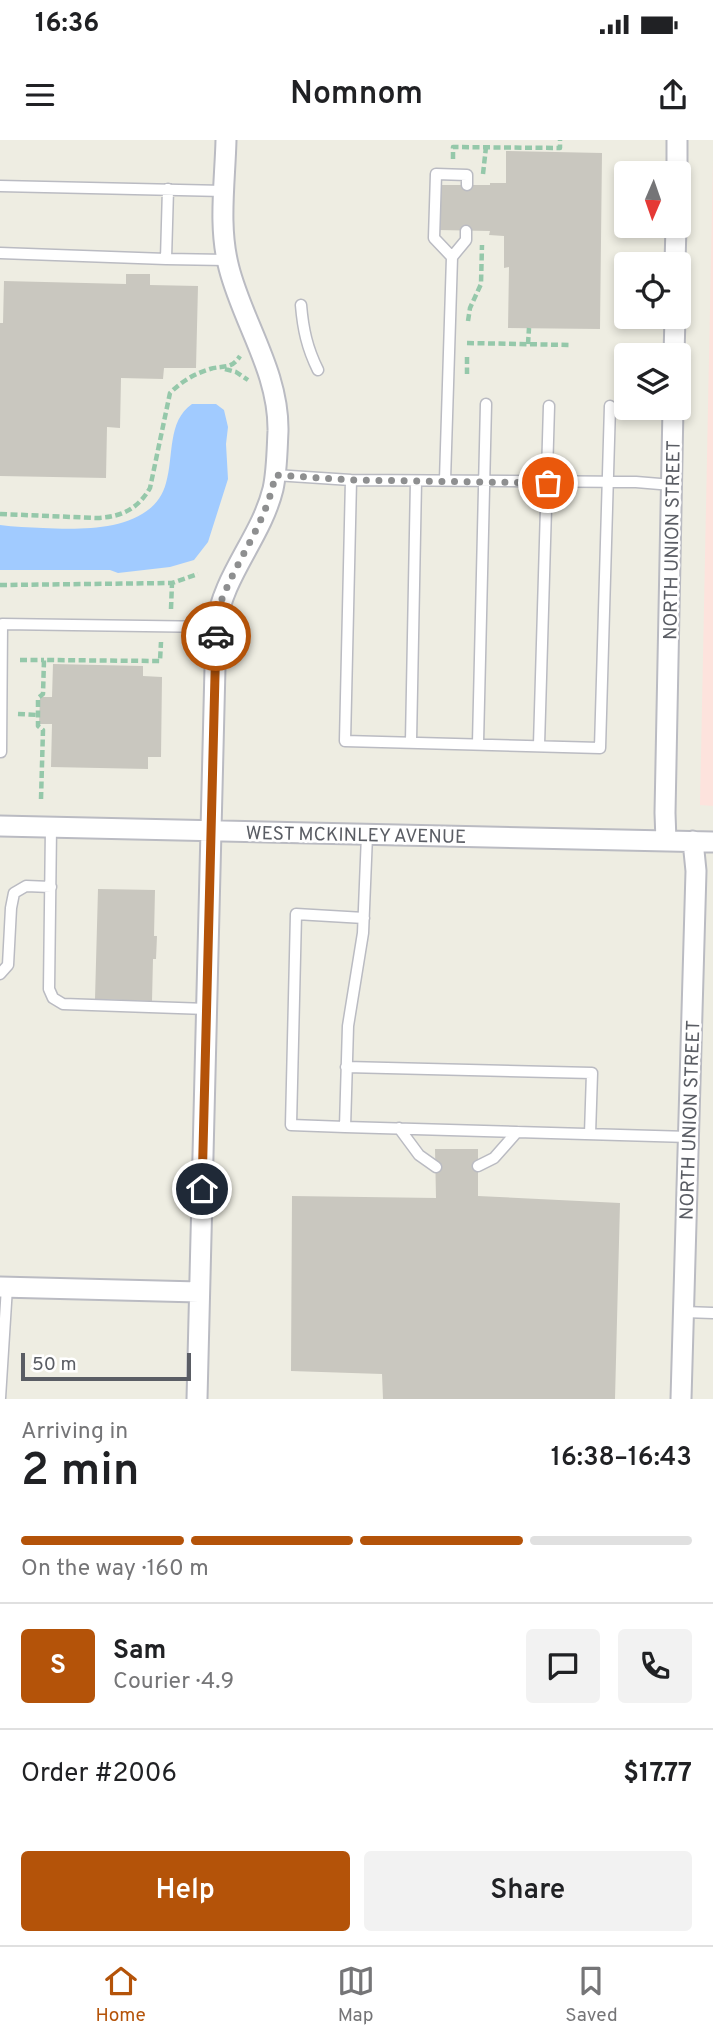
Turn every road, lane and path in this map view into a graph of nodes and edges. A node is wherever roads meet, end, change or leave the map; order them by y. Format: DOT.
graph roads {
  1 [pos="226,140"];
  2 [pos="560,140"];
  3 [pos="677,140"];
  4 [pos="486,147"];
  5 [pos="463,160"];
  6 [pos="677,161"];
  7 [pos="476,167"];
  8 [pos="467,185"];
  9 [pos="0,186"];
  10 [pos="168,189"];
  11 [pos="225,191"];
  12 [pos="466,230"];
  13 [pos="482,244"];
  14 [pos="0,253"];
  15 [pos="452,257"];
  16 [pos="166,258"];
  17 [pos="227,260"];
  18 [pos="301,305"];
  19 [pos="529,328"];
  20 [pos="467,344"];
  21 [pos="528,344"];
  22 [pos="242,345"];
  23 [pos="569,345"];
  24 [pos="224,369"];
  25 [pos="318,370"];
  26 [pos="236,372"];
  27 [pos="467,374"];
  28 [pos="486,404"];
  29 [pos="549,406"];
  30 [pos="610,406"];
  31 [pos="673,420"];
  32 [pos="275,475"];
  33 [pos="351,480"];
  34 [pos="445,480"];
  35 [pos="416,481"];
  36 [pos="484,481"];
  37 [pos="548,483"];
  38 [pos="607,484"];
  39 [pos="672,485"];
  40 [pos="0,514"];
  41 [pos="198,574"];
  42 [pos="172,583"];
  43 [pos="0,585"];
  44 [pos="171,609"];
  45 [pos="216,627"];
  46 [pos="162,638"];
  47 [pos="20,660"];
  48 [pos="44,660"];
  49 [pos="18,714"];
  50 [pos="38,715"];
  51 [pos="411,741"];
  52 [pos="478,743"];
  53 [pos="539,746"];
  54 [pos="1,752"];
  55 [pos="41,799"];
  56 [pos="0,826"];
  57 [pos="51,827"];
  58 [pos="212,831"];
  59 [pos="367,835"];
  60 [pos="666,841"];
  61 [pos="703,841"];
  62 [pos="51,887"];
  63 [pos="364,918"];
  64 [pos="0,974"];
  65 [pos="207,1009"];
  66 [pos="346,1067"];
  67 [pos="345,1127"];
  68 [pos="399,1128"];
  69 [pos="517,1132"];
  70 [pos="590,1134"];
  71 [pos="689,1137"];
  72 [pos="478,1166"];
  73 [pos="436,1167"];
  74 [pos="3,1287"];
  75 [pos="199,1292"];
  76 [pos="684,1312"];
  77 [pos="713,1313"];
  78 [pos="1,1354"];
  79 [pos="0,1398"];
  80 [pos="197,1399"];
  81 [pos="681,1399"];
  1 -- 11 [label="street"];
  2 -- 4 [label="path"];
  3 -- 6 [label="street"];
  4 -- 5 [label="path"];
  4 -- 7 [label="path"];
  8 -- 15 [label="lane"];
  9 -- 10 [label="lane"];
  10 -- 11 [label="lane"];
  10 -- 16 [label="lane"];
  11 -- 17 [label="street"];
  12 -- 15 [label="lane"];
  13 -- 20 [label="path"];
  14 -- 16 [label="lane"];
  15 -- 34 [label="lane"];
  16 -- 17 [label="lane"];
  17 -- 32 [label="street"];
  18 -- 25 [label="lane"];
  19 -- 21 [label="path"];
  20 -- 21 [label="path"];
  20 -- 27 [label="path"];
  21 -- 23 [label="path"];
  22 -- 24 [label="path"];
  24 -- 26 [label="path"];
  24 -- 40 [label="path"];
  28 -- 36 [label="lane"];
  29 -- 37 [label="lane"];
  30 -- 38 [label="lane"];
  31 -- 39 [label="street, NORTH UNION STREET"];
  32 -- 33 [label="lane"];
  32 -- 45 [label="street"];
  33 -- 35 [label="lane"];
  33 -- 51 [label="lane"];
  34 -- 35 [label="lane"];
  34 -- 36 [label="lane"];
  35 -- 51 [label="lane"];
  36 -- 37 [label="lane"];
  36 -- 52 [label="lane"];
  37 -- 38 [label="lane"];
  37 -- 53 [label="lane"];
  38 -- 39 [label="lane"];
  38 -- 53 [label="lane"];
  39 -- 60 [label="street, NORTH UNION STREET"];
  41 -- 42 [label="path"];
  42 -- 43 [label="path"];
  42 -- 44 [label="path"];
  45 -- 54 [label="lane"];
  45 -- 58 [label="street"];
  46 -- 48 [label="path"];
  47 -- 48 [label="path"];
  48 -- 50 [label="path"];
  49 -- 50 [label="path"];
  50 -- 55 [label="path"];
  51 -- 52 [label="lane"];
  52 -- 53 [label="lane"];
  56 -- 57 [label="street, WEST MCKINLEY AVENUE"];
  57 -- 58 [label="street, WEST MCKINLEY AVENUE"];
  57 -- 62 [label="lane"];
  58 -- 59 [label="street, WEST MCKINLEY AVENUE"];
  58 -- 65 [label="street"];
  59 -- 60 [label="street, WEST MCKINLEY AVENUE"];
  59 -- 63 [label="lane"];
  60 -- 61 [label="street, WEST MCKINLEY AVENUE"];
  61 -- 71 [label="street, NORTH UNION STREET"];
  62 -- 64 [label="lane"];
  62 -- 65 [label="lane"];
  63 -- 66 [label="lane"];
  63 -- 67 [label="lane"];
  65 -- 75 [label="street"];
  66 -- 67 [label="lane"];
  66 -- 70 [label="lane"];
  67 -- 68 [label="lane"];
  68 -- 69 [label="lane"];
  68 -- 73 [label="lane"];
  69 -- 70 [label="lane"];
  69 -- 72 [label="lane"];
  70 -- 71 [label="lane"];
  71 -- 76 [label="street, NORTH UNION STREET"];
  74 -- 75 [label="street"];
  74 -- 78 [label="lane"];
  75 -- 80 [label="street"];
  76 -- 77 [label="lane"];
  76 -- 81 [label="street, NORTH UNION STREET"];
  78 -- 79 [label="lane"];
}
